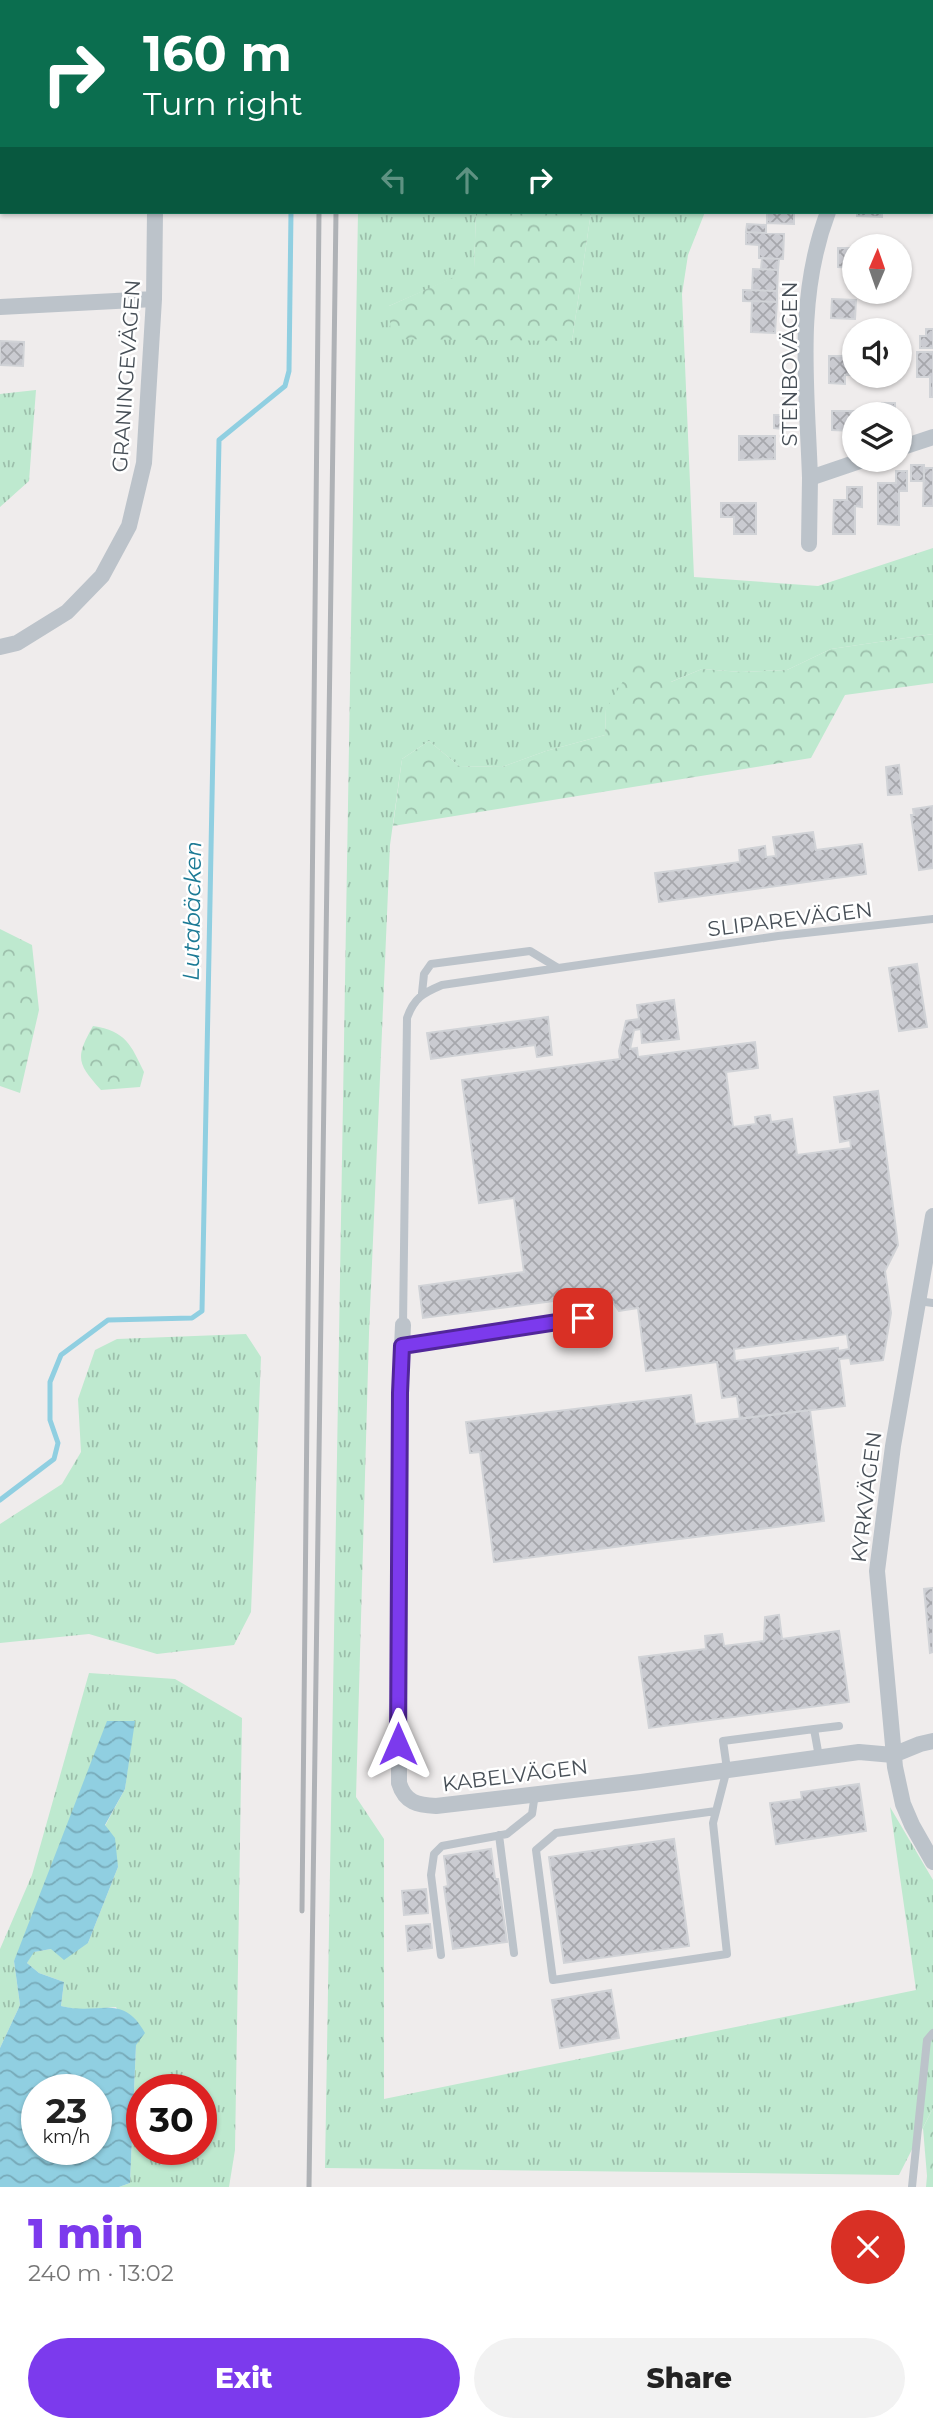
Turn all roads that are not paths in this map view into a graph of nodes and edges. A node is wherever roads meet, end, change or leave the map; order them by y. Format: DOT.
graph roads {
  1 [pos="155,214"];
  2 [pos="827,214"];
  3 [pos="154,299"];
  4 [pos="0,307"];
  5 [pos="933,437"];
  6 [pos="912,444"];
  7 [pos="842,467"];
  8 [pos="810,478"];
  9 [pos="809,544"];
  10 [pos="0,647"];
  11 [pos="933,919"];
  12 [pos="558,968"];
  13 [pos="422,993"];
  14 [pos="933,1216"];
  15 [pos="926,1302"];
  16 [pos="583,1318"];
  17 [pos="403,1325"];
  18 [pos="402,1346"];
  19 [pos="839,1726"];
  20 [pos="814,1729"];
  21 [pos="933,1741"];
  22 [pos="893,1755"];
  23 [pos="819,1757"];
  24 [pos="727,1769"];
  25 [pos="535,1794"];
  26 [pos="716,1811"];
  27 [pos="499,1835"];
  28 [pos="933,1862"];
  29 [pos="514,1953"];
  30 [pos="441,1955"];
  31 [pos="933,2034"];
  32 [pos="912,2187"];
  1 -- 3 [label="street, GRANINGEVÄGEN"];
  2 -- 8 [label="street, STENBOVÄGEN"];
  3 -- 4 [label="street"];
  3 -- 10 [label="street, GRANINGEVÄGEN"];
  5 -- 6 [label="street"];
  7 -- 8 [label="street"];
  8 -- 9 [label="street, STENBOVÄGEN"];
  11 -- 12 [label="lane, SLIPAREVÄGEN"];
  12 -- 13 [label="lane, SLIPAREVÄGEN"];
  12 -- 13 [label="lane"];
  13 -- 17 [label="lane"];
  14 -- 15 [label="street, KYRKVÄGEN"];
  15 -- 22 [label="street, KYRKVÄGEN"];
  16 -- 18 [label="lane"];
  17 -- 18 [label="street, KABELVÄGEN"];
  18 -- 25 [label="street, KABELVÄGEN"];
  19 -- 20 [label="lane"];
  20 -- 23 [label="lane"];
  20 -- 24 [label="lane"];
  21 -- 22 [label="street"];
  22 -- 23 [label="street, KABELVÄGEN"];
  22 -- 28 [label="street, KYRKVÄGEN"];
  23 -- 24 [label="street, KABELVÄGEN"];
  24 -- 25 [label="street, KABELVÄGEN"];
  24 -- 26 [label="lane"];
  25 -- 27 [label="lane"];
  26 -- 26 [label="lane"];
  27 -- 29 [label="lane"];
  27 -- 30 [label="lane"];
  31 -- 32 [label="lane"];
}
